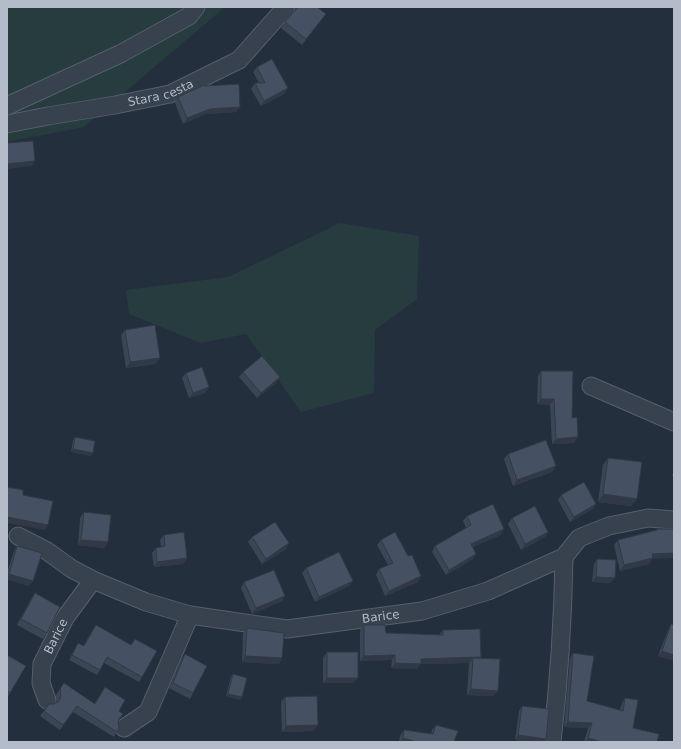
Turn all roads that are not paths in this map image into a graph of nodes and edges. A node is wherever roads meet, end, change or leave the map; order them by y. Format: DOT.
graph roads {
  1 [pos="196,7"];
  2 [pos="286,7"];
  3 [pos="7,106"];
  4 [pos="7,124"];
  5 [pos="590,386"];
  6 [pos="674,422"];
  7 [pos="674,520"];
  8 [pos="18,536"];
  9 [pos="564,557"];
  10 [pos="93,580"];
  11 [pos="190,615"];
  12 [pos="47,700"];
  13 [pos="124,728"];
  14 [pos="552,742"];
  1 -- 3 [label="street"];
  2 -- 4 [label="street, Stara cesta"];
  5 -- 6 [label="street"];
  7 -- 9 [label="street, Barice"];
  8 -- 10 [label="street, Barice"];
  9 -- 11 [label="street, Barice"];
  9 -- 14 [label="street"];
  10 -- 11 [label="street, Barice"];
  10 -- 12 [label="street, Barice"];
  11 -- 13 [label="street"];
}
